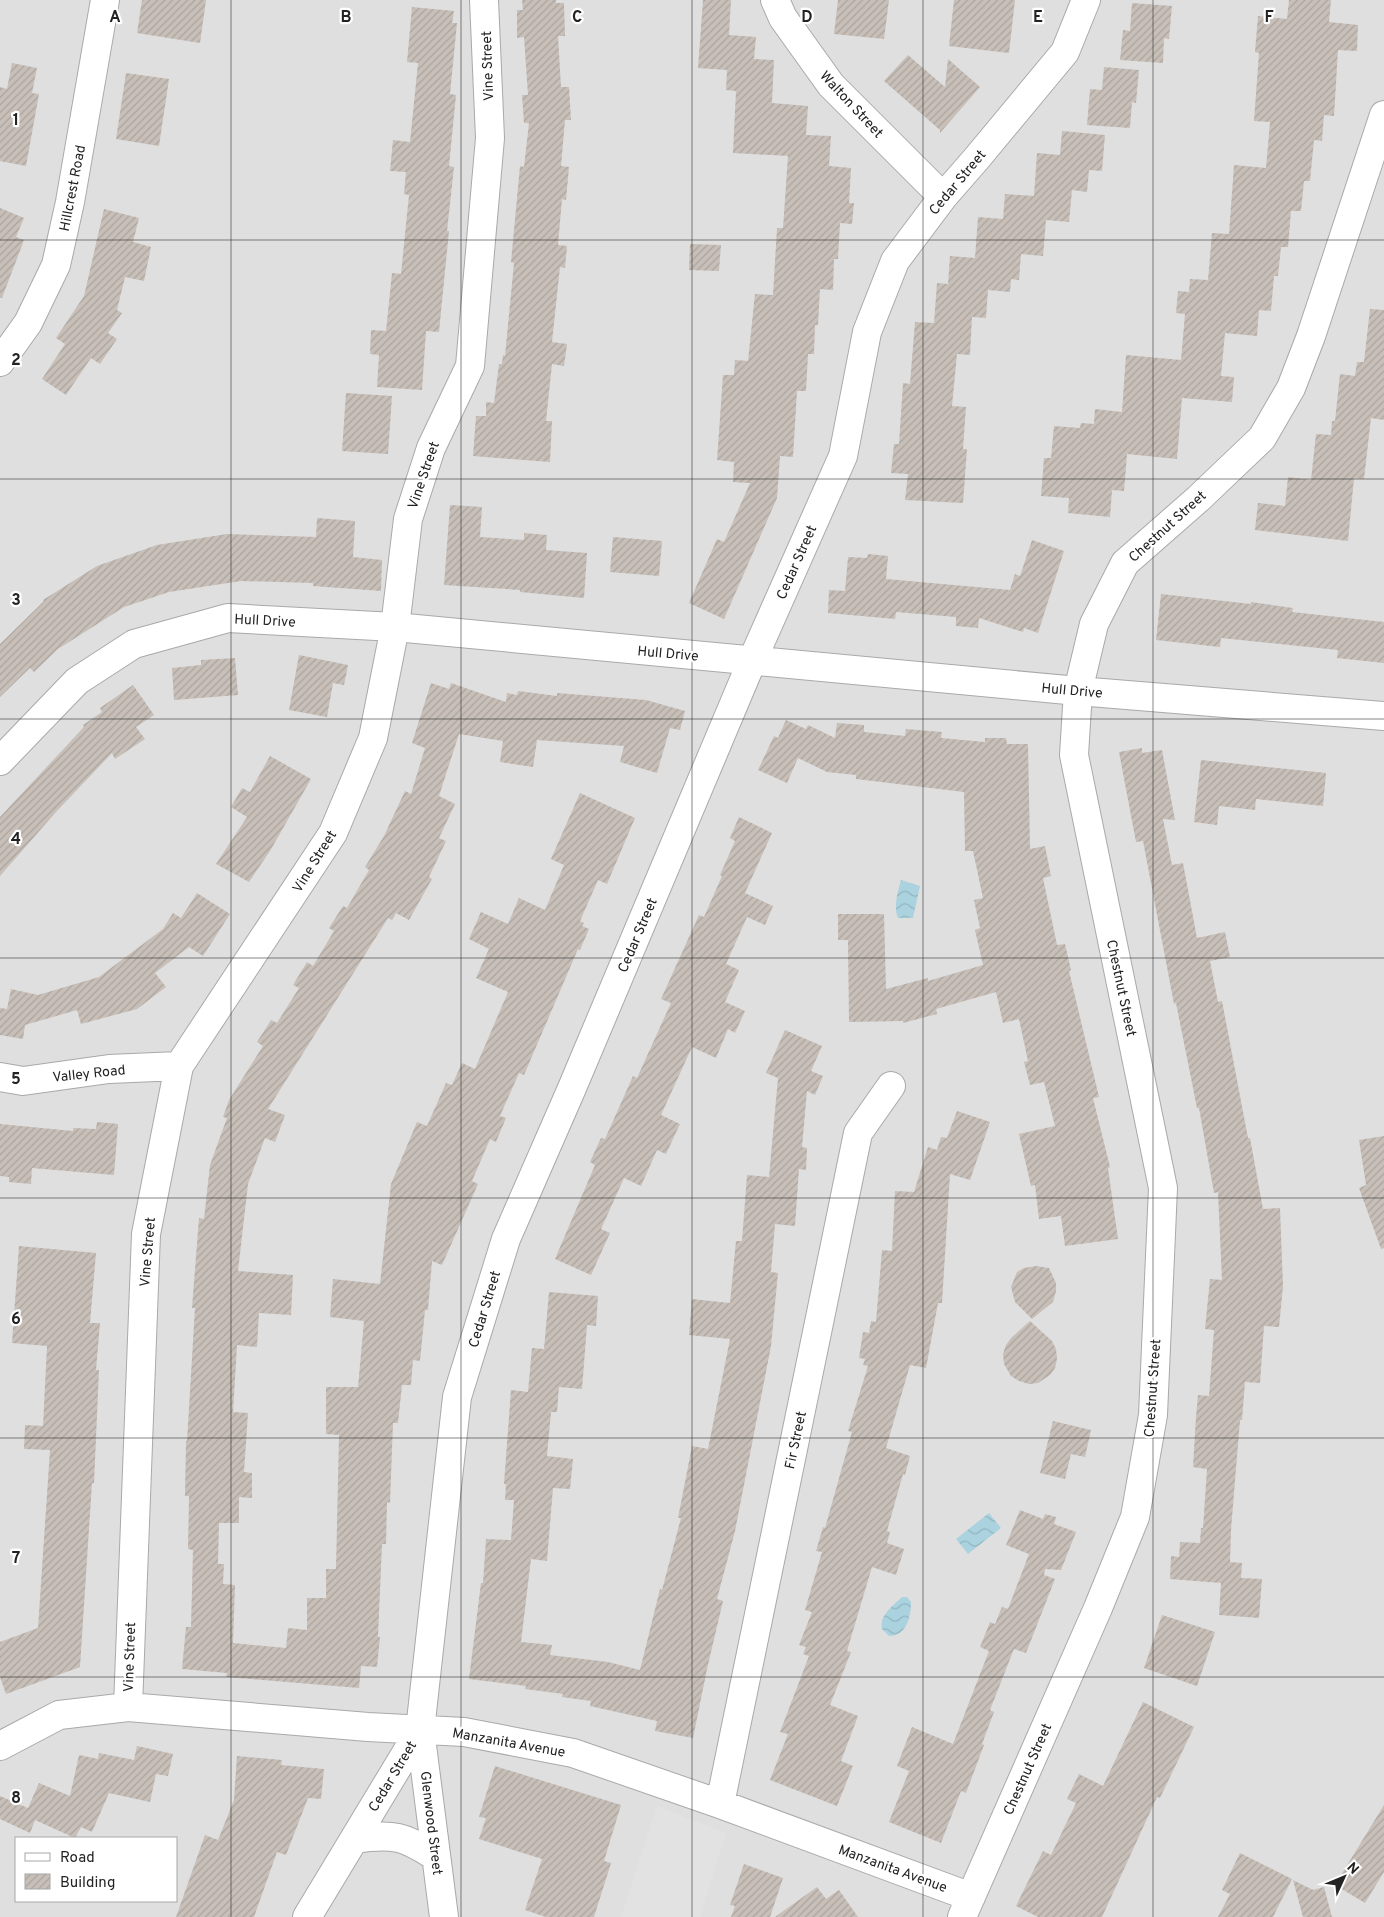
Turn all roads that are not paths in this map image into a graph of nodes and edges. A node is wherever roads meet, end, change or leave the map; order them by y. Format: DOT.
graph roads {
  1 [pos="106,0"];
  2 [pos="484,0"];
  3 [pos="775,0"];
  4 [pos="1086,0"];
  5 [pos="1384,115"];
  6 [pos="943,197"];
  7 [pos="0,362"];
  8 [pos="396,628"];
  9 [pos="752,661"];
  10 [pos="1078,691"];
  11 [pos="1384,716"];
  12 [pos="0,761"];
  13 [pos="179,1066"];
  14 [pos="0,1078"];
  15 [pos="891,1086"];
  16 [pos="128,1708"];
  17 [pos="420,1730"];
  18 [pos="0,1746"];
  19 [pos="720,1804"];
  20 [pos="355,1839"];
  21 [pos="436,1857"];
  22 [pos="967,1907"];
  23 [pos="307,1917"];
  24 [pos="444,1917"];
  1 -- 7 [label="street, Hillcrest Road"];
  2 -- 8 [label="street, Vine Street"];
  3 -- 6 [label="street, Walton Street"];
  4 -- 6 [label="street, Cedar Street"];
  5 -- 10 [label="street, Chestnut Street"];
  6 -- 9 [label="street, Cedar Street"];
  8 -- 9 [label="street, Hull Drive"];
  8 -- 12 [label="street, Hull Drive"];
  8 -- 13 [label="street, Vine Street"];
  9 -- 10 [label="street, Hull Drive"];
  9 -- 17 [label="street, Cedar Street"];
  10 -- 11 [label="street, Hull Drive"];
  10 -- 22 [label="street, Chestnut Street"];
  13 -- 14 [label="street, Valley Road"];
  13 -- 16 [label="street, Vine Street"];
  15 -- 19 [label="street, Fir Street"];
  16 -- 17 [label="street, Manzanita Avenue"];
  16 -- 18 [label="street, Manzanita Avenue"];
  17 -- 19 [label="street, Manzanita Avenue"];
  17 -- 20 [label="street, Cedar Street"];
  17 -- 21 [label="street, Glenwood Street"];
  19 -- 22 [label="street, Manzanita Avenue"];
  20 -- 21 [label="street"];
  20 -- 23 [label="street, Cedar Street"];
  21 -- 24 [label="street, Glenwood Street"];
}
